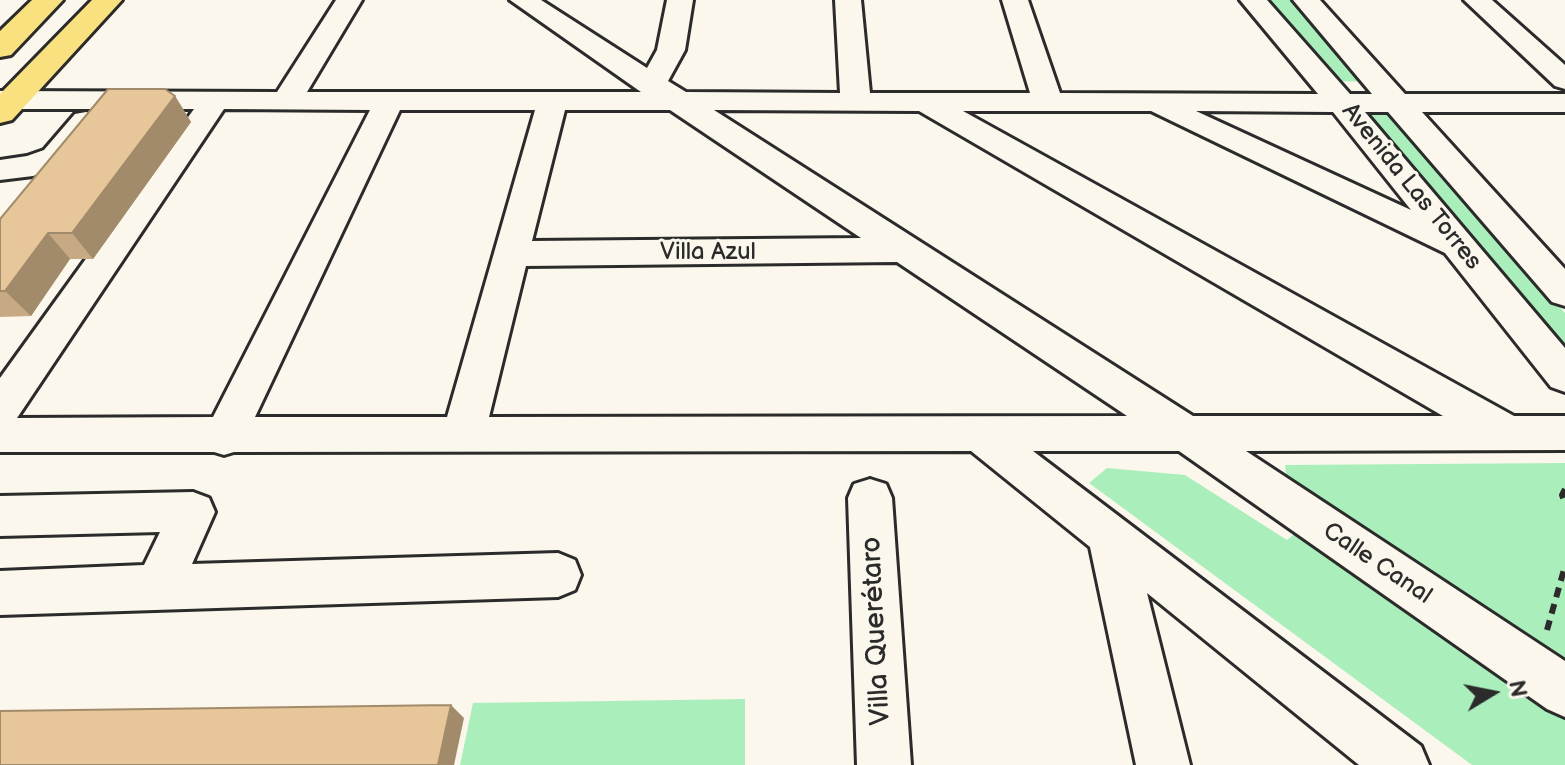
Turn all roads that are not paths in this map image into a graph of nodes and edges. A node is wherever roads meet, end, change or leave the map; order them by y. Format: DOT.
graph roads {
  1 [pos="49,0"];
  2 [pos="108,0"];
  3 [pos="349,0"];
  4 [pos="523,0"];
  5 [pos="680,0"];
  6 [pos="848,0"];
  7 [pos="1015,0"];
  8 [pos="1253,0"];
  9 [pos="1306,0"];
  10 [pos="1477,0"];
  11 [pos="0,48"];
  12 [pos="1565,80"];
  13 [pos="651,86"];
  14 [pos="104,100"];
  15 [pos="215,101"];
  16 [pos="286,101"];
  17 [pos="389,102"];
  18 [pos="856,102"];
  19 [pos="926,102"];
  20 [pos="1048,102"];
  21 [pos="552,103"];
  22 [pos="676,103"];
  23 [pos="1153,103"];
  24 [pos="1398,103"];
  25 [pos="1565,103"];
  26 [pos="4,104"];
  27 [pos="1343,104"];
  28 [pos="0,170"];
  29 [pos="1458,245"];
  30 [pos="904,250"];
  31 [pos="512,254"];
  32 [pos="1565,293"];
  33 [pos="1565,376"];
  34 [pos="0,410"];
  35 [pos="1565,433"];
  36 [pos="1511,434"];
  37 [pos="0,435"];
  38 [pos="981,435"];
  39 [pos="463,436"];
  40 [pos="1190,436"];
  41 [pos="224,438"];
  42 [pos="870,498"];
  43 [pos="0,516"];
  44 [pos="1111,540"];
  45 [pos="558,575"];
  46 [pos="158,587"];
  47 [pos="0,593"];
  48 [pos="1550,681"];
  49 [pos="884,765"];
  50 [pos="1163,765"];
  51 [pos="1402,765"];
  1 -- 11 [label="main road"];
  2 -- 26 [label="main road"];
  3 -- 16 [label="street"];
  4 -- 13 [label="street, Calle Canal"];
  5 -- 13 [label="street"];
  6 -- 18 [label="street"];
  7 -- 20 [label="street"];
  8 -- 27 [label="street, Avenida Las Torres"];
  9 -- 24 [label="street, Avenida Las Torres"];
  10 -- 12 [label="street"];
  13 -- 22 [label="street, Calle Canal"];
  14 -- 15 [label="street"];
  14 -- 26 [label="street"];
  14 -- 28 [label="street"];
  15 -- 16 [label="street"];
  15 -- 34 [label="street"];
  16 -- 17 [label="street"];
  17 -- 21 [label="street"];
  17 -- 41 [label="street"];
  18 -- 19 [label="street"];
  18 -- 22 [label="street"];
  19 -- 20 [label="street"];
  19 -- 36 [label="street"];
  20 -- 23 [label="street"];
  21 -- 22 [label="street"];
  21 -- 31 [label="street"];
  22 -- 30 [label="street, Calle Canal"];
  23 -- 27 [label="street"];
  23 -- 29 [label="street"];
  24 -- 25 [label="street"];
  24 -- 27 [label="street"];
  24 -- 32 [label="street, Avenida Las Torres"];
  27 -- 29 [label="street, Avenida Las Torres"];
  29 -- 33 [label="street, Avenida Las Torres"];
  30 -- 31 [label="street, Villa Azul"];
  30 -- 40 [label="street, Calle Canal"];
  31 -- 39 [label="street"];
  35 -- 36 [label="street"];
  36 -- 40 [label="street"];
  37 -- 41 [label="street"];
  38 -- 39 [label="street"];
  38 -- 40 [label="street"];
  38 -- 44 [label="street"];
  39 -- 41 [label="street"];
  40 -- 48 [label="street, Calle Canal"];
  42 -- 49 [label="street, Villa Querétaro"];
  43 -- 46 [label="street"];
  44 -- 50 [label="street"];
  44 -- 51 [label="street"];
  45 -- 46 [label="street"];
  46 -- 47 [label="street"];
}
